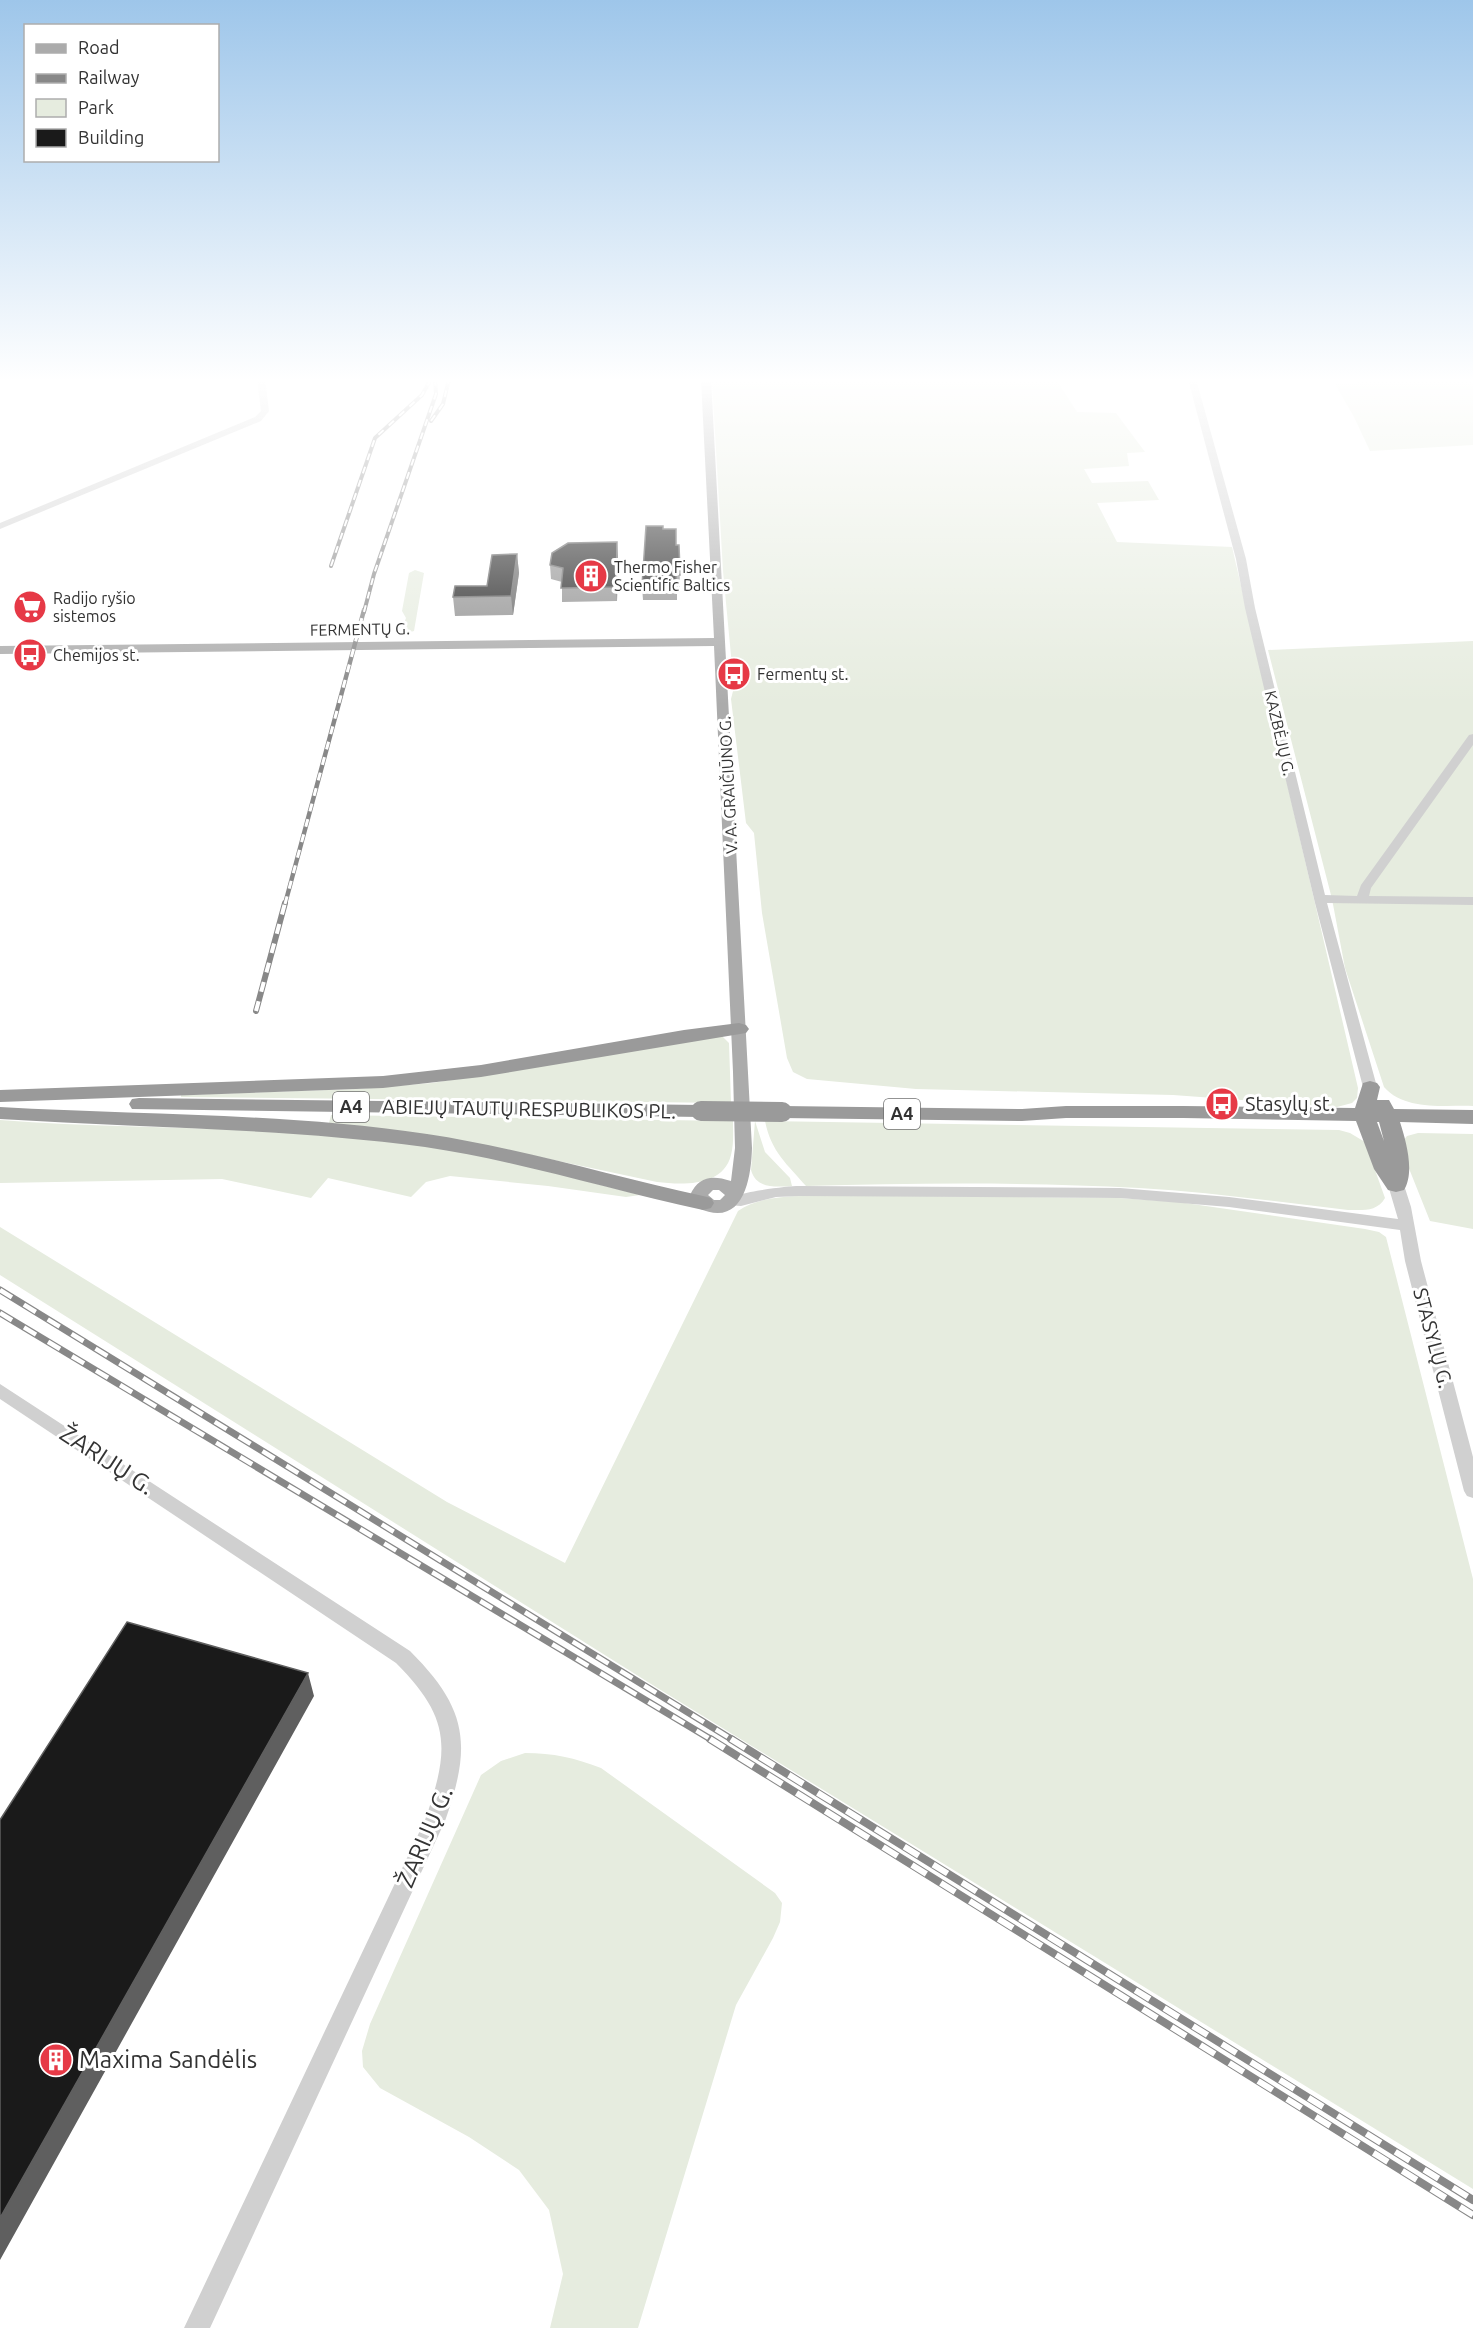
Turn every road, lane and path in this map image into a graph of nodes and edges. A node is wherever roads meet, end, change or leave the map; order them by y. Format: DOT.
graph roads {
  1 [pos="92,488"];
  2 [pos="712,488"];
  3 [pos="1221,488"];
  4 [pos="0,526"];
  5 [pos="720,642"];
  6 [pos="0,650"];
  7 [pos="1473,737"];
  8 [pos="1320,899"];
  9 [pos="1362,900"];
  10 [pos="1473,901"];
  11 [pos="739,1029"];
  12 [pos="1370,1087"];
  13 [pos="0,1096"];
  14 [pos="0,1102"];
  15 [pos="0,1113"];
  16 [pos="1473,1117"];
  17 [pos="1367,1121"];
  18 [pos="1390,1122"];
  19 [pos="1473,1129"];
  20 [pos="742,1155"];
  21 [pos="1396,1185"];
  22 [pos="729,1190"];
  23 [pos="703,1203"];
  24 [pos="1407,1226"];
  25 [pos="0,1390"];
  26 [pos="1473,1491"];
  27 [pos="197,2328"];
  1 -- 4 [label="street"];
  2 -- 5 [label="main road, V. A. GRAIČIŪNO G."];
  3 -- 8 [label="street, KAZBĖJŲ G."];
  5 -- 6 [label="main road, FERMENTŲ G."];
  5 -- 11 [label="main road, V. A. GRAIČIŪNO G."];
  7 -- 9 [label="street"];
  8 -- 9 [label="street"];
  8 -- 12 [label="street, KAZBĖJŲ G."];
  9 -- 10 [label="street"];
  11 -- 13 [label="highway"];
  11 -- 20 [label="main road, V. A. GRAIČIŪNO G."];
  12 -- 17 [label="highway"];
  12 -- 18 [label="highway"];
  14 -- 17 [label="highway, ABIEJŲ TAUTŲ RESPUBLIKOS PL. / A4, bridge"];
  15 -- 23 [label="highway"];
  16 -- 18 [label="highway, ABIEJŲ TAUTŲ RESPUBLIKOS PL. / A4"];
  17 -- 18 [label="highway, ABIEJŲ TAUTŲ RESPUBLIKOS PL. / A4"];
  17 -- 21 [label="highway"];
  18 -- 19 [label="highway, ABIEJŲ TAUTŲ RESPUBLIKOS PL. / A4"];
  18 -- 21 [label="highway"];
  20 -- 22 [label="main road"];
  20 -- 22 [label="main road, V. A. GRAIČIŪNO G."];
  21 -- 24 [label="street, STASYLŲ G."];
  22 -- 23 [label="main road"];
  22 -- 24 [label="street"];
  24 -- 26 [label="street, STASYLŲ G."];
  25 -- 27 [label="street, ŽARIJŲ G."];
}
